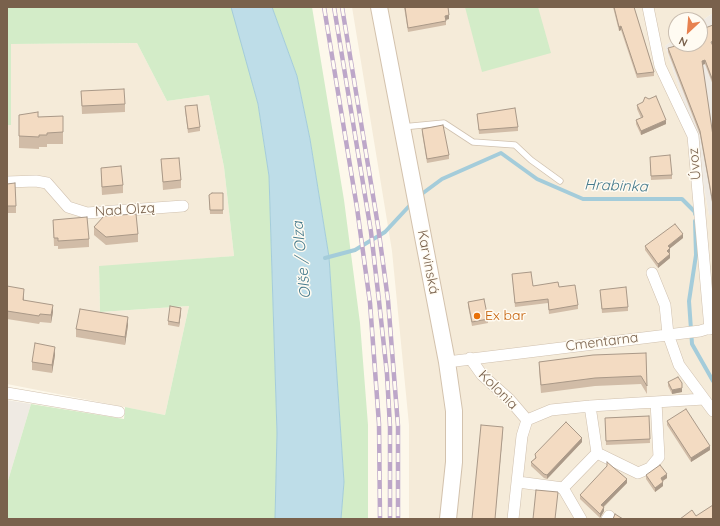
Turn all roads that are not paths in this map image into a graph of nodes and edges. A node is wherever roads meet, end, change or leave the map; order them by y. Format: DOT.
graph roads {
  1 [pos="379,7"];
  2 [pos="648,7"];
  3 [pos="402,127"];
  4 [pos="560,181"];
  5 [pos="7,182"];
  6 [pos="183,206"];
  7 [pos="652,273"];
  8 [pos="708,329"];
  9 [pos="672,334"];
  10 [pos="470,358"];
  11 [pos="447,362"];
  12 [pos="7,393"];
  13 [pos="704,399"];
  14 [pos="656,402"];
  15 [pos="590,406"];
  16 [pos="713,411"];
  17 [pos="119,412"];
  18 [pos="527,420"];
  19 [pos="597,453"];
  20 [pos="518,482"];
  21 [pos="563,488"];
  22 [pos="448,519"];
  23 [pos="514,519"];
  24 [pos="581,519"];
  1 -- 3 [label="main road, Karvinská"];
  2 -- 8 [label="street, Úvoz"];
  3 -- 4 [label="lane"];
  3 -- 11 [label="main road, Karvinská"];
  5 -- 6 [label="street, Nad Olzą"];
  7 -- 9 [label="street"];
  8 -- 9 [label="street, Cmentarna"];
  9 -- 10 [label="street, Cmentarna"];
  9 -- 13 [label="street"];
  10 -- 11 [label="street, Cmentarna"];
  10 -- 18 [label="street, Kolonia"];
  11 -- 22 [label="main road, Karvinská"];
  12 -- 17 [label="street"];
  13 -- 14 [label="street, Kolonia"];
  13 -- 16 [label="street"];
  14 -- 15 [label="street, Kolonia"];
  14 -- 19 [label="street"];
  15 -- 18 [label="street, Kolonia"];
  15 -- 19 [label="street"];
  18 -- 20 [label="street, Kolonia"];
  19 -- 21 [label="street"];
  20 -- 21 [label="street"];
  20 -- 23 [label="street, Kolonia"];
  21 -- 24 [label="street"];
}
